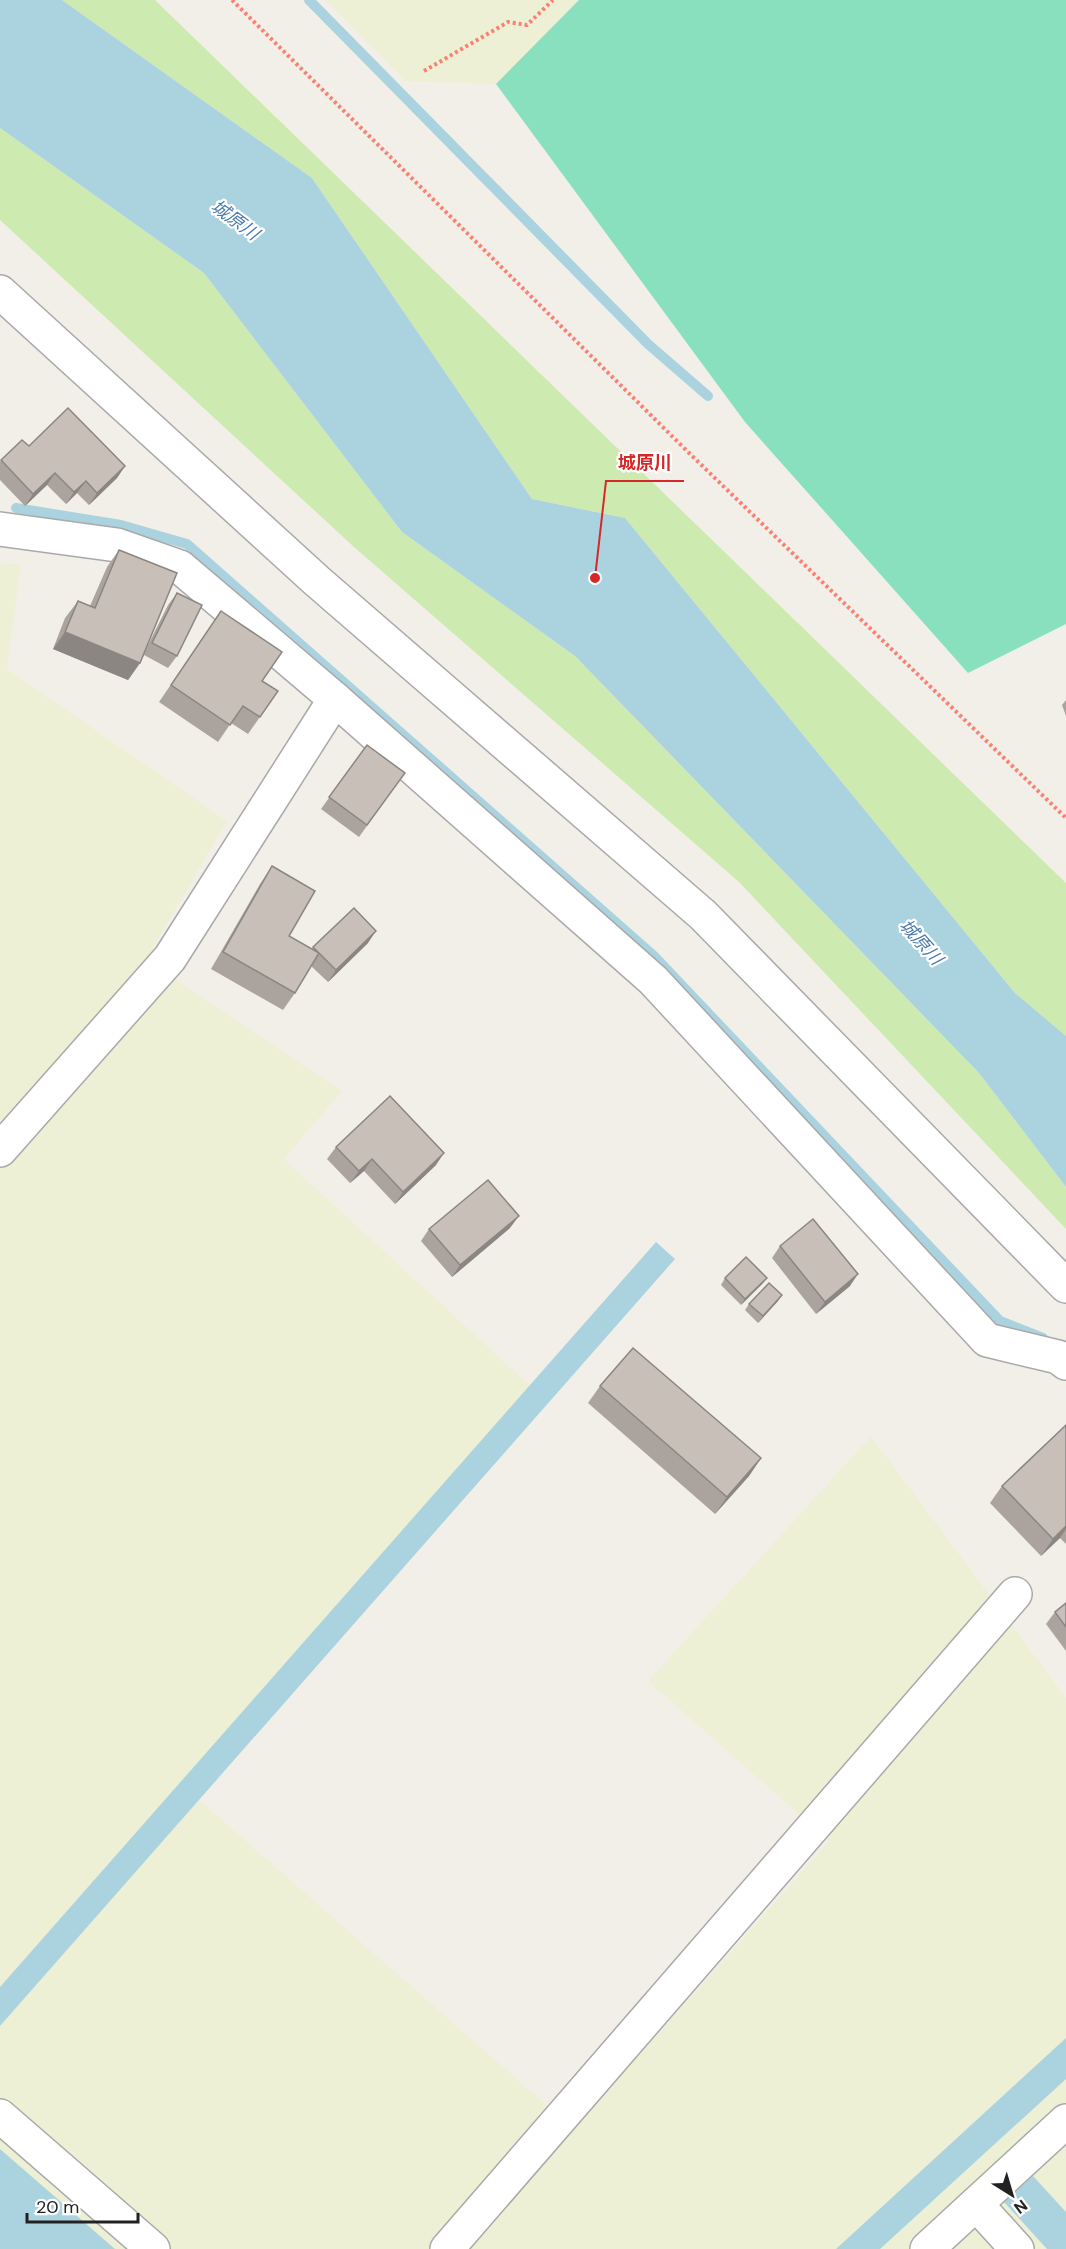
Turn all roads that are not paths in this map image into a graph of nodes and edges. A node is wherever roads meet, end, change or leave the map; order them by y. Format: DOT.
graph roads {
  1 [pos="0,292"];
  2 [pos="0,529"];
  3 [pos="335,699"];
  4 [pos="0,1150"];
  5 [pos="1066,1286"];
  6 [pos="1066,1363"];
  7 [pos="1015,1594"];
  8 [pos="0,2116"];
  9 [pos="1066,2121"];
  10 [pos="976,2204"];
  11 [pos="153,2249"];
  12 [pos="447,2249"];
  13 [pos="927,2249"];
  14 [pos="1017,2249"];
  1 -- 5 [label="street"];
  2 -- 3 [label="street"];
  3 -- 4 [label="street"];
  3 -- 6 [label="street"];
  7 -- 12 [label="street"];
  8 -- 11 [label="street"];
  9 -- 10 [label="street"];
  10 -- 13 [label="street"];
  10 -- 14 [label="street"];
}
